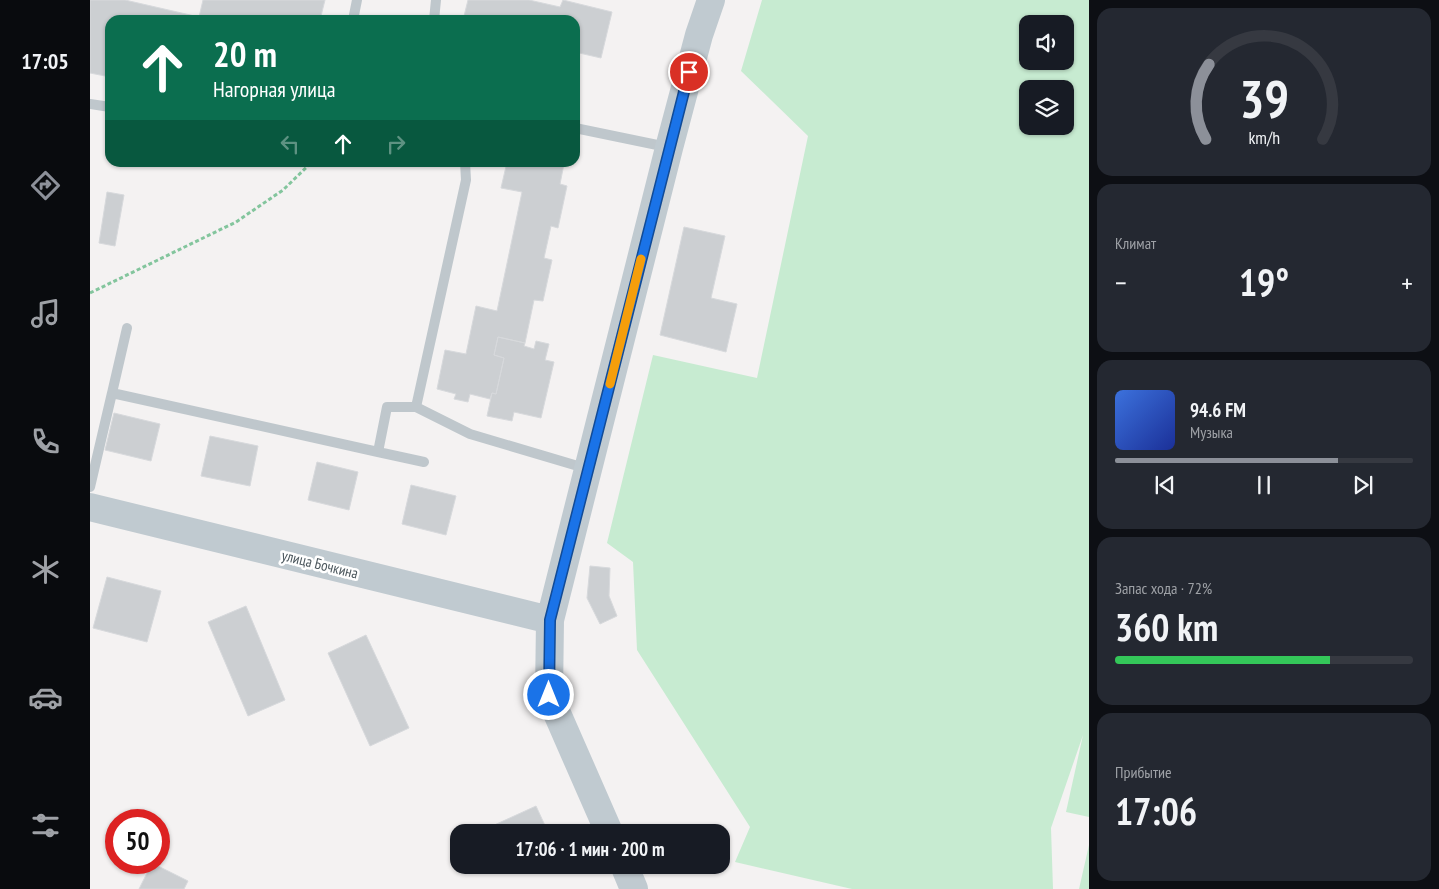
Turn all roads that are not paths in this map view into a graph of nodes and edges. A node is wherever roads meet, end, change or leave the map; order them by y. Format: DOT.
graph roads {
  1 [pos="356,0"];
  2 [pos="436,0"];
  3 [pos="711,0"];
  4 [pos="354,15"];
  5 [pos="434,15"];
  6 [pos="90,104"];
  7 [pos="105,106"];
  8 [pos="580,129"];
  9 [pos="668,148"];
  10 [pos="465,167"];
  11 [pos="127,328"];
  12 [pos="112,393"];
  13 [pos="416,407"];
  14 [pos="378,452"];
  15 [pos="424,462"];
  16 [pos="589,469"];
  17 [pos="90,487"];
  18 [pos="90,507"];
  19 [pos="550,620"];
  20 [pos="605,824"];
  21 [pos="628,874"];
  22 [pos="634,889"];
  1 -- 4 [label="lane"];
  2 -- 5 [label="lane"];
  3 -- 9 [label="main road"];
  6 -- 7 [label="lane"];
  8 -- 9 [label="lane"];
  9 -- 16 [label="main road"];
  10 -- 13 [label="lane"];
  11 -- 12 [label="lane"];
  12 -- 14 [label="lane"];
  12 -- 17 [label="lane"];
  13 -- 14 [label="lane"];
  13 -- 16 [label="lane"];
  14 -- 15 [label="lane"];
  16 -- 19 [label="main road"];
  18 -- 19 [label="main road, улица Бочкина"];
  19 -- 20 [label="main road"];
  21 -- 22 [label="main road"];
}
